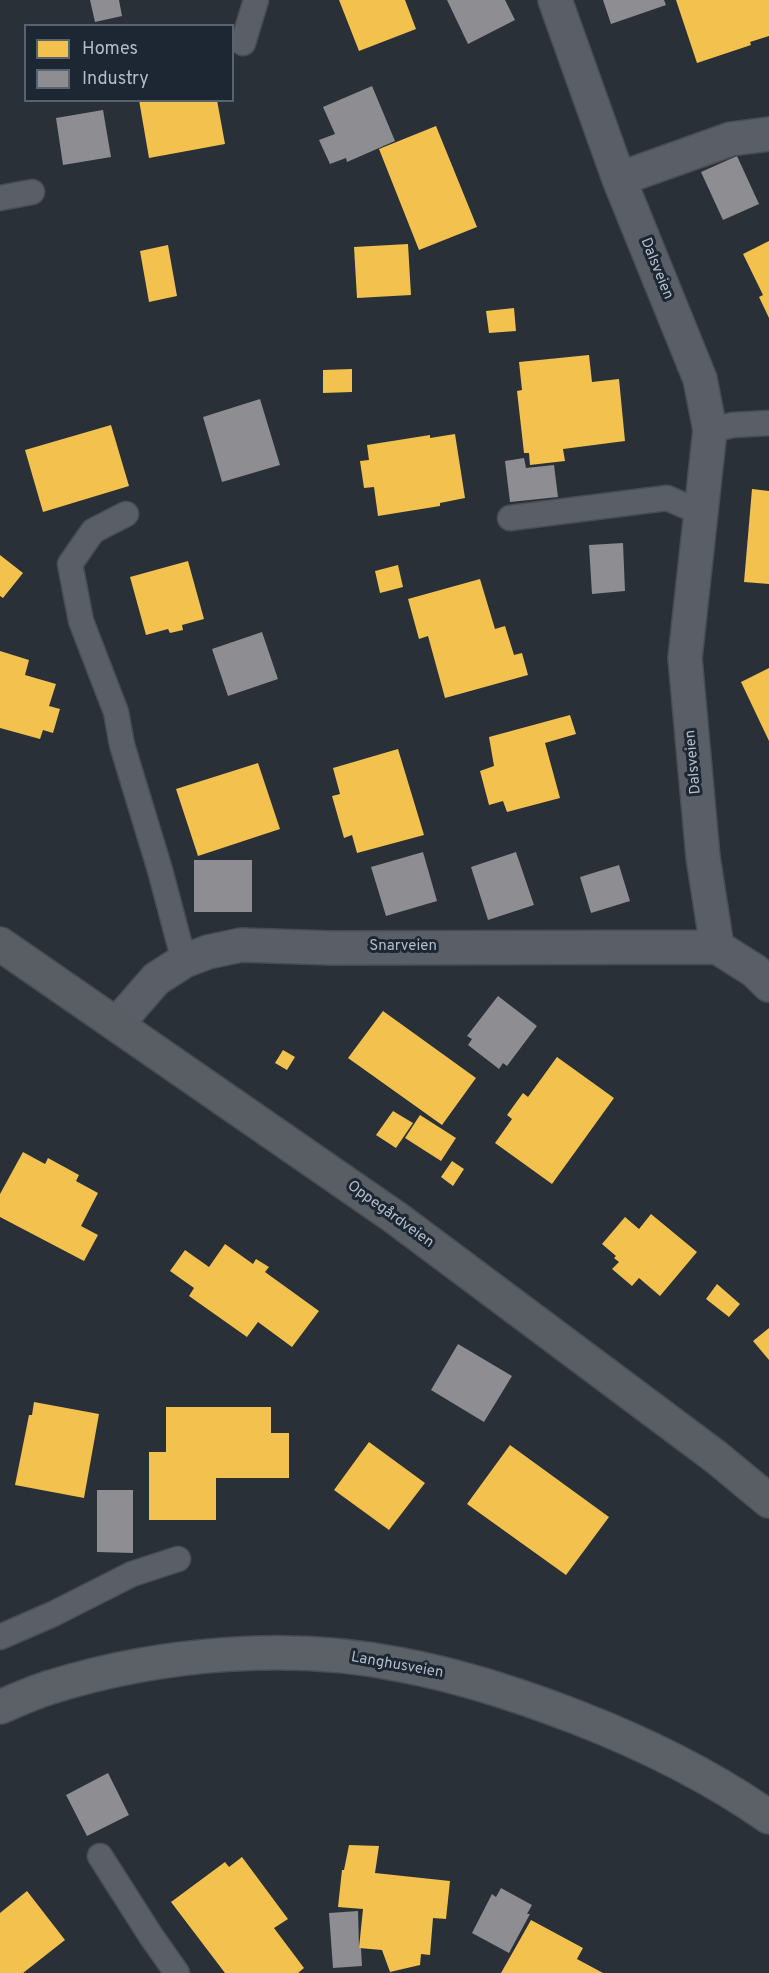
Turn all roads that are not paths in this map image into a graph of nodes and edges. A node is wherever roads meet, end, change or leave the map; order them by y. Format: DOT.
graph roads {
  1 [pos="256,0"];
  2 [pos="555,0"];
  3 [pos="243,43"];
  4 [pos="769,134"];
  5 [pos="619,179"];
  6 [pos="32,192"];
  7 [pos="0,198"];
  8 [pos="769,423"];
  9 [pos="710,430"];
  10 [pos="702,513"];
  11 [pos="126,514"];
  12 [pos="510,518"];
  13 [pos="0,944"];
  14 [pos="717,947"];
  15 [pos="184,961"];
  16 [pos="769,985"];
  17 [pos="117,1024"];
  18 [pos="769,1502"];
  19 [pos="178,1559"];
  20 [pos="0,1637"];
  21 [pos="0,1707"];
  22 [pos="769,1816"];
  23 [pos="100,1856"];
  24 [pos="177,1973"];
  1 -- 3 [label="lane"];
  2 -- 5 [label="street, Dalsveien"];
  4 -- 5 [label="street"];
  5 -- 9 [label="street, Dalsveien"];
  6 -- 7 [label="lane"];
  8 -- 9 [label="lane"];
  9 -- 10 [label="street, Dalsveien"];
  10 -- 12 [label="lane"];
  10 -- 14 [label="street, Dalsveien"];
  11 -- 15 [label="lane"];
  13 -- 17 [label="main road, Oppegårdveien"];
  14 -- 15 [label="street, Snarveien"];
  14 -- 16 [label="street"];
  15 -- 17 [label="street, Snarveien"];
  17 -- 18 [label="main road, Oppegårdveien"];
  19 -- 20 [label="lane"];
  21 -- 22 [label="main road, Langhusveien"];
  23 -- 24 [label="lane"];
}
